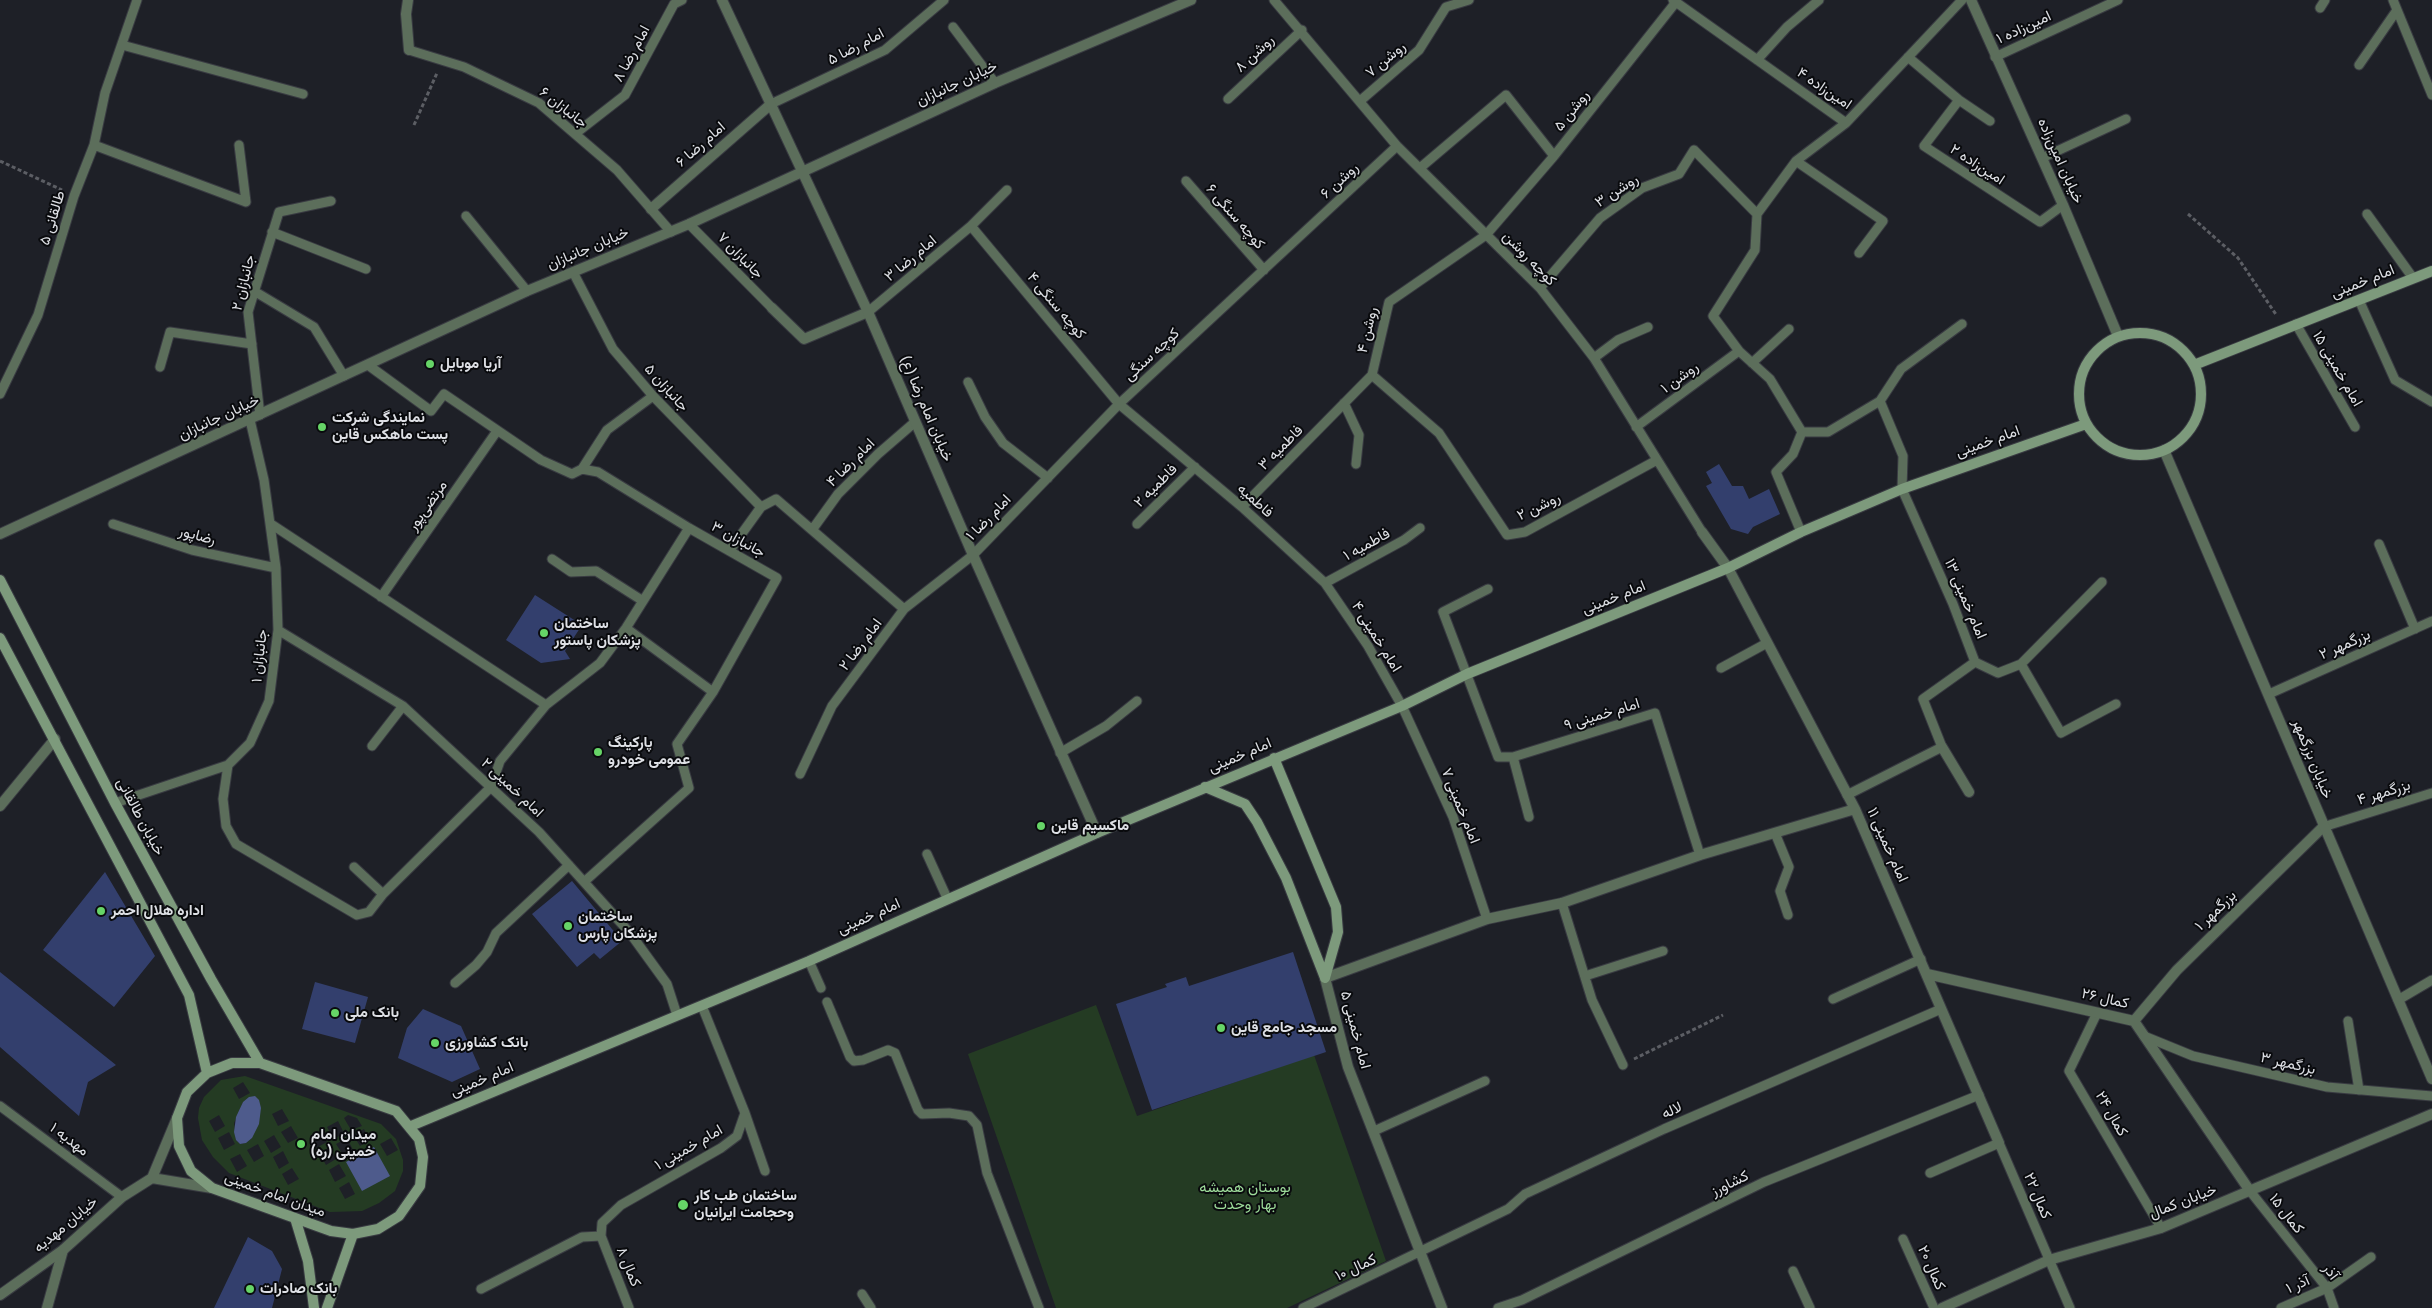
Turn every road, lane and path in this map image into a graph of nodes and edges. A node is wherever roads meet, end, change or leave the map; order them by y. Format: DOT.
graph roads {
  1 [pos="137,0"];
  2 [pos="408,0"];
  3 [pos="682,0"];
  4 [pos="722,0"];
  5 [pos="944,0"];
  6 [pos="1191,0"];
  7 [pos="1274,0"];
  8 [pos="1469,0"];
  9 [pos="1819,0"];
  10 [pos="1962,0"];
  11 [pos="1971,0"];
  12 [pos="2118,0"];
  13 [pos="2393,0"];
  14 [pos="1675,1"];
  15 [pos="2397,10"];
  16 [pos="953,27"];
  17 [pos="1302,30"];
  18 [pos="122,45"];
  19 [pos="409,50"];
  20 [pos="1908,57"];
  21 [pos="1995,57"];
  22 [pos="442,60"];
  23 [pos="1757,60"];
  24 [pos="2359,64"];
  25 [pos="995,83"];
  26 [pos="303,94"];
  27 [pos="2432,94"];
  28 [pos="1228,99"];
  29 [pos="1959,100"];
  30 [pos="1360,101"];
  31 [pos="771,104"];
  32 [pos="2126,119"];
  33 [pos="1990,121"];
  34 [pos="1846,123"];
  35 [pos="414,125"];
  36 [pos="575,134"];
  37 [pos="94,145"];
  38 [pos="239,145"];
  39 [pos="1397,146"];
  40 [pos="1554,156"];
  41 [pos="2042,158"];
  42 [pos="0,161"];
  43 [pos="1796,161"];
  44 [pos="1420,168"];
  45 [pos="802,173"];
  46 [pos="1186,181"];
  47 [pos="1006,190"];
  48 [pos="74,196"];
  49 [pos="331,201"];
  50 [pos="2063,205"];
  51 [pos="651,209"];
  52 [pos="1757,214"];
  53 [pos="2188,214"];
  54 [pos="2367,214"];
  55 [pos="466,216"];
  56 [pos="689,224"];
  57 [pos="971,226"];
  58 [pos="272,232"];
  59 [pos="671,232"];
  60 [pos="1486,235"];
  61 [pos="1301,236"];
  62 [pos="1859,253"];
  63 [pos="366,269"];
  64 [pos="1264,270"];
  65 [pos="2432,271"];
  66 [pos="573,272"];
  67 [pos="2413,278"];
  68 [pos="1540,288"];
  69 [pos="254,291"];
  70 [pos="527,291"];
  71 [pos="2359,300"];
  72 [pos="772,308"];
  73 [pos="868,312"];
  74 [pos="1962,324"];
  75 [pos="2296,324"];
  76 [pos="1648,327"];
  77 [pos="1789,328"];
  78 [pos="2285,329"];
  79 [pos="2118,336"];
  80 [pos="252,344"];
  81 [pos="1739,351"];
  82 [pos="1594,358"];
  83 [pos="1752,363"];
  84 [pos="368,365"];
  85 [pos="2194,365"];
  86 [pos="160,367"];
  87 [pos="1372,375"];
  88 [pos="344,376"];
  89 [pos="968,382"];
  90 [pos="0,394"];
  91 [pos="653,396"];
  92 [pos="1880,401"];
  93 [pos="2432,402"];
  94 [pos="1344,403"];
  95 [pos="1119,404"];
  96 [pos="260,415"];
  97 [pos="250,420"];
  98 [pos="916,422"];
  99 [pos="2086,424"];
  100 [pos="1636,427"];
  101 [pos="2354,427"];
  102 [pos="1318,429"];
  103 [pos="497,431"];
  104 [pos="1802,432"];
  105 [pos="1164,442"];
  106 [pos="2164,450"];
  107 [pos="1657,460"];
  108 [pos="1356,464"];
  109 [pos="1195,467"];
  110 [pos="582,469"];
  111 [pos="1048,478"];
  112 [pos="1902,489"];
  113 [pos="1026,500"];
  114 [pos="761,507"];
  115 [pos="1242,507"];
  116 [pos="113,524"];
  117 [pos="271,524"];
  118 [pos="1137,524"];
  119 [pos="689,528"];
  120 [pos="1420,528"];
  121 [pos="812,530"];
  122 [pos="1702,532"];
  123 [pos="1801,532"];
  124 [pos="0,534"];
  125 [pos="2378,544"];
  126 [pos="730,550"];
  127 [pos="973,555"];
  128 [pos="552,559"];
  129 [pos="276,568"];
  130 [pos="1728,568"];
  131 [pos="0,580"];
  132 [pos="2102,582"];
  133 [pos="1325,583"];
  134 [pos="1488,589"];
  135 [pos="381,597"];
  136 [pos="643,601"];
  137 [pos="904,609"];
  138 [pos="2432,621"];
  139 [pos="626,628"];
  140 [pos="2415,629"];
  141 [pos="278,630"];
  142 [pos="0,638"];
  143 [pos="1767,643"];
  144 [pos="1976,662"];
  145 [pos="2021,664"];
  146 [pos="1722,668"];
  147 [pos="1467,674"];
  148 [pos="712,692"];
  149 [pos="2269,694"];
  150 [pos="1137,701"];
  151 [pos="2116,704"];
  152 [pos="546,705"];
  153 [pos="403,706"];
  154 [pos="1402,706"];
  155 [pos="55,739"];
  156 [pos="372,746"];
  157 [pos="1942,747"];
  158 [pos="1060,753"];
  159 [pos="1512,757"];
  160 [pos="1274,758"];
  161 [pos="228,765"];
  162 [pos="800,774"];
  163 [pos="491,787"];
  164 [pos="1205,787"];
  165 [pos="1969,792"];
  166 [pos="2428,794"];
  167 [pos="1847,795"];
  168 [pos="115,803"];
  169 [pos="0,806"];
  170 [pos="1855,810"];
  171 [pos="1529,817"];
  172 [pos="2323,827"];
  173 [pos="1097,833"];
  174 [pos="1775,833"];
  175 [pos="927,854"];
  176 [pos="1700,855"];
  177 [pos="569,865"];
  178 [pos="354,867"];
  179 [pos="584,882"];
  180 [pos="383,894"];
  181 [pos="947,898"];
  182 [pos="1562,903"];
  183 [pos="1788,915"];
  184 [pos="1487,919"];
  185 [pos="1663,951"];
  186 [pos="1921,959"];
  187 [pos="809,961"];
  188 [pos="1927,974"];
  189 [pos="1585,976"];
  190 [pos="1325,978"];
  191 [pos="2432,980"];
  192 [pos="455,983"];
  193 [pos="821,988"];
  194 [pos="1833,999"];
  195 [pos="2398,1000"];
  196 [pos="827,1002"];
  197 [pos="702,1006"];
  198 [pos="1941,1009"];
  199 [pos="2097,1013"];
  200 [pos="677,1015"];
  201 [pos="1723,1015"];
  202 [pos="2134,1021"];
  203 [pos="2348,1021"];
  204 [pos="2144,1036"];
  205 [pos="260,1063"];
  206 [pos="1623,1065"];
  207 [pos="207,1073"];
  208 [pos="2432,1079"];
  209 [pos="1486,1081"];
  210 [pos="2359,1090"];
  211 [pos="1979,1095"];
  212 [pos="2432,1096"];
  213 [pos="0,1106"];
  214 [pos="744,1113"];
  215 [pos="2432,1114"];
  216 [pos="177,1118"];
  217 [pos="411,1126"];
  218 [pos="1374,1131"];
  219 [pos="2000,1143"];
  220 [pos="765,1170"];
  221 [pos="1930,1173"];
  222 [pos="152,1178"];
  223 [pos="212,1188"];
  224 [pos="2250,1191"];
  225 [pos="122,1196"];
  226 [pos="295,1218"];
  227 [pos="2161,1228"];
  228 [pos="354,1234"];
  229 [pos="601,1236"];
  230 [pos="1903,1239"];
  231 [pos="63,1250"];
  232 [pos="1421,1252"];
  233 [pos="2300,1254"];
  234 [pos="2370,1257"];
  235 [pos="2049,1260"];
  236 [pos="1793,1271"];
  237 [pos="2326,1288"];
  238 [pos="481,1289"];
  239 [pos="862,1294"];
  240 [pos="0,1296"];
  241 [pos="1524,1304"];
  242 [pos="47,1308"];
  243 [pos="314,1308"];
  244 [pos="327,1308"];
  245 [pos="629,1308"];
  246 [pos="871,1308"];
  247 [pos="1039,1308"];
  248 [pos="1303,1308"];
  249 [pos="1442,1308"];
  250 [pos="1498,1308"];
  251 [pos="1810,1308"];
  252 [pos="1934,1308"];
  253 [pos="1942,1308"];
  254 [pos="2070,1308"];
  255 [pos="2281,1308"];
  256 [pos="2334,1308"];
  1 -- 18 [label="lane, طالقانی ۵"];
  2 -- 19 [label="street"];
  3 -- 36 [label="lane, امام رضا ۸"];
  4 -- 31 [label="street, خیابان امام رضا (ع)"];
  5 -- 31 [label="lane, امام رضا ۵"];
  6 -- 25 [label="street, خیابان جانبازان"];
  7 -- 17 [label="lane, کوچه روشن"];
  8 -- 30 [label="lane, روشن ۷"];
  9 -- 23 [label="lane"];
  10 -- 20 [label="lane, امین‌زاده ۴"];
  11 -- 21 [label="street, خیابان امین‌زاده"];
  12 -- 21 [label="lane, امین‌زاده ۱"];
  13 -- 15 [label="lane"];
  14 -- 23 [label="lane, امین‌زاده ۴"];
  14 -- 40 [label="lane, روشن ۵"];
  15 -- 24 [label="lane"];
  15 -- 27 [label="lane"];
  16 -- 25 [label="lane"];
  17 -- 28 [label="lane, روشن ۸"];
  17 -- 30 [label="lane, کوچه روشن"];
  18 -- 26 [label="lane"];
  18 -- 37 [label="lane, طالقانی ۵"];
  19 -- 22 [label="lane, جانبازان ۶"];
  20 -- 29 [label="lane"];
  20 -- 34 [label="lane, امین‌زاده ۴"];
  21 -- 41 [label="street, خیابان امین‌زاده"];
  22 -- 35 [label="path"];
  22 -- 36 [label="lane, جانبازان ۶"];
  23 -- 34 [label="lane, امین‌زاده ۴"];
  25 -- 45 [label="street, خیابان جانبازان"];
  29 -- 33 [label="lane"];
  29 -- 50 [label="lane, امین‌زاده ۲"];
  30 -- 39 [label="lane, کوچه روشن"];
  31 -- 45 [label="street, خیابان امام رضا (ع)"];
  31 -- 51 [label="street, امام رضا ۶"];
  32 -- 41 [label="lane"];
  34 -- 43 [label="lane"];
  36 -- 51 [label="lane, جانبازان ۶"];
  37 -- 38 [label="lane"];
  37 -- 48 [label="lane, طالقانی ۵"];
  39 -- 44 [label="lane, کوچه روشن"];
  39 -- 61 [label="lane, روشن ۶"];
  40 -- 44 [label="lane"];
  40 -- 60 [label="lane, روشن ۵"];
  41 -- 50 [label="street, خیابان امین‌زاده"];
  42 -- 48 [label="path"];
  43 -- 52 [label="lane"];
  43 -- 62 [label="lane"];
  44 -- 60 [label="lane, کوچه روشن"];
  45 -- 56 [label="street, خیابان جانبازان"];
  45 -- 73 [label="street, خیابان امام رضا (ع)"];
  46 -- 64 [label="lane, کوچه سنگی ۶"];
  47 -- 57 [label="lane, امام رضا ۳"];
  48 -- 90 [label="lane, طالقانی ۵"];
  49 -- 58 [label="lane, جانبازان ۲"];
  50 -- 79 [label="street, خیابان امین‌زاده"];
  51 -- 59 [label="lane, جانبازان ۶"];
  52 -- 68 [label="lane, روشن ۳"];
  52 -- 81 [label="lane"];
  53 -- 78 [label="path"];
  54 -- 67 [label="lane"];
  55 -- 70 [label="lane"];
  56 -- 59 [label="street, خیابان جانبازان"];
  56 -- 72 [label="lane, جانبازان ۷"];
  57 -- 73 [label="lane, امام رضا ۳"];
  57 -- 95 [label="lane, کوچه سنگی ۴"];
  58 -- 63 [label="lane"];
  58 -- 69 [label="lane, جانبازان ۲"];
  59 -- 66 [label="street, خیابان جانبازان"];
  60 -- 68 [label="lane, کوچه روشن"];
  60 -- 87 [label="lane, روشن ۴"];
  61 -- 64 [label="lane, کوچه سنگی"];
  64 -- 95 [label="lane, کوچه سنگی"];
  65 -- 67 [label="main road, امام خمینی"];
  66 -- 70 [label="street, خیابان جانبازان"];
  66 -- 91 [label="lane, جانبازان ۵"];
  67 -- 71 [label="main road, امام خمینی"];
  68 -- 82 [label="lane, کوچه روشن"];
  69 -- 80 [label="lane, جانبازان ۲"];
  69 -- 88 [label="lane"];
  70 -- 84 [label="street, خیابان جانبازان"];
  71 -- 75 [label="main road, امام خمینی"];
  71 -- 93 [label="lane"];
  72 -- 73 [label="street"];
  73 -- 98 [label="street, خیابان امام رضا (ع)"];
  74 -- 92 [label="lane"];
  75 -- 78 [label="main road, امام خمینی"];
  75 -- 101 [label="lane, امام خمینی ۱۵"];
  76 -- 82 [label="lane"];
  77 -- 83 [label="lane"];
  78 -- 85 [label="main road, امام خمینی"];
  79 -- 85 [label="main road"];
  79 -- 99 [label="main road"];
  80 -- 86 [label="lane"];
  80 -- 96 [label="lane, جانبازان ۲"];
  81 -- 83 [label="lane"];
  81 -- 100 [label="lane, روشن ۱"];
  82 -- 100 [label="lane, کوچه روشن"];
  83 -- 104 [label="lane"];
  84 -- 88 [label="street, خیابان جانبازان"];
  84 -- 103 [label="lane, جانبازان ۳"];
  85 -- 106 [label="main road"];
  87 -- 94 [label="lane, روشن ۴"];
  87 -- 107 [label="lane, روشن ۲"];
  88 -- 96 [label="street, خیابان جانبازان"];
  89 -- 111 [label="lane"];
  91 -- 110 [label="lane"];
  91 -- 114 [label="lane, جانبازان ۵"];
  92 -- 104 [label="lane"];
  92 -- 112 [label="lane"];
  94 -- 102 [label="lane, روشن ۴"];
  94 -- 108 [label="lane"];
  95 -- 105 [label="lane, کوچه سنگی ۴"];
  95 -- 111 [label="lane, کوچه سنگی"];
  96 -- 97 [label="street, خیابان جانبازان"];
  97 -- 117 [label="lane, جانبازان ۱"];
  97 -- 124 [label="street, خیابان جانبازان"];
  98 -- 121 [label="lane, امام رضا ۴"];
  98 -- 127 [label="street, خیابان امام رضا (ع)"];
  99 -- 106 [label="main road"];
  99 -- 112 [label="main road, امام خمینی"];
  100 -- 107 [label="lane, کوچه روشن"];
  102 -- 115 [label="lane, فاطمیه ۳"];
  103 -- 110 [label="lane, جانبازان ۳"];
  103 -- 135 [label="lane, مرتضی‌پور"];
  104 -- 123 [label="lane"];
  105 -- 109 [label="lane, فاطمیه"];
  106 -- 149 [label="street, خیابان بزرگمهر"];
  107 -- 122 [label="lane, کوچه روشن"];
  109 -- 115 [label="lane, فاطمیه"];
  109 -- 118 [label="lane, فاطمیه ۲"];
  110 -- 119 [label="lane, جانبازان ۳"];
  111 -- 113 [label="lane, کوچه سنگی"];
  112 -- 123 [label="main road, امام خمینی"];
  112 -- 144 [label="lane, امام خمینی ۱۳"];
  113 -- 127 [label="lane, امام رضا ۱"];
  114 -- 121 [label="lane"];
  114 -- 126 [label="lane"];
  115 -- 133 [label="lane, فاطمیه"];
  116 -- 129 [label="lane, رضاپور"];
  117 -- 129 [label="lane, جانبازان ۱"];
  117 -- 135 [label="lane"];
  119 -- 126 [label="lane, جانبازان ۳"];
  119 -- 136 [label="lane"];
  120 -- 133 [label="lane, فاطمیه ۱"];
  121 -- 137 [label="lane"];
  122 -- 130 [label="street, امام خمینی ۱۱"];
  123 -- 130 [label="main road, امام خمینی"];
  125 -- 140 [label="lane"];
  126 -- 148 [label="lane, جانبازان ۳"];
  127 -- 137 [label="lane, امام رضا ۲"];
  127 -- 158 [label="street, خیابان امام رضا (ع)"];
  128 -- 136 [label="lane"];
  129 -- 141 [label="lane, جانبازان ۱"];
  130 -- 143 [label="street, امام خمینی ۱۱"];
  130 -- 147 [label="main road, امام خمینی"];
  131 -- 168 [label="main road, خیابان طالقانی"];
  132 -- 145 [label="lane"];
  133 -- 154 [label="lane, امام خمینی ۴"];
  134 -- 147 [label="lane"];
  135 -- 152 [label="lane"];
  136 -- 139 [label="lane"];
  137 -- 162 [label="lane, امام رضا ۲"];
  138 -- 140 [label="lane, بزرگمهر ۲"];
  139 -- 148 [label="lane"];
  139 -- 152 [label="lane"];
  140 -- 149 [label="lane, بزرگمهر ۲"];
  141 -- 153 [label="lane, امام خمینی ۲"];
  141 -- 161 [label="lane, جانبازان ۱"];
  142 -- 155 [label="main road"];
  143 -- 146 [label="lane"];
  143 -- 167 [label="street, امام خمینی ۱۱"];
  144 -- 145 [label="lane"];
  144 -- 157 [label="lane, امام خمینی ۱۳"];
  145 -- 151 [label="lane"];
  147 -- 154 [label="main road, امام خمینی"];
  147 -- 159 [label="lane"];
  148 -- 179 [label="lane, جانبازان ۳"];
  149 -- 172 [label="street, خیابان بزرگمهر"];
  150 -- 158 [label="lane"];
  152 -- 163 [label="lane"];
  153 -- 156 [label="lane"];
  153 -- 163 [label="lane, امام خمینی ۲"];
  154 -- 160 [label="main road, امام خمینی"];
  154 -- 184 [label="lane, امام خمینی ۷"];
  155 -- 169 [label="street"];
  155 -- 207 [label="main road"];
  157 -- 165 [label="street"];
  157 -- 167 [label="lane"];
  158 -- 173 [label="street, خیابان امام رضا (ع)"];
  159 -- 171 [label="lane"];
  159 -- 176 [label="lane, امام خمینی ۹"];
  160 -- 164 [label="main road, امام خمینی"];
  160 -- 190 [label="main road, امام خمینی ۵"];
  161 -- 168 [label="lane, جانبازان ۱"];
  161 -- 180 [label="lane"];
  163 -- 177 [label="lane, امام خمینی ۲"];
  163 -- 180 [label="lane"];
  164 -- 173 [label="main road, امام خمینی"];
  164 -- 190 [label="main road"];
  166 -- 172 [label="lane, بزرگمهر ۴"];
  167 -- 170 [label="street, امام خمینی ۱۱"];
  168 -- 205 [label="main road, خیابان طالقانی"];
  170 -- 174 [label="street"];
  170 -- 186 [label="street, امام خمینی ۱۱"];
  172 -- 195 [label="street, خیابان بزرگمهر"];
  172 -- 202 [label="street, بزرگمهر ۱"];
  173 -- 181 [label="main road, امام خمینی"];
  174 -- 176 [label="street"];
  174 -- 183 [label="lane"];
  175 -- 181 [label="lane"];
  176 -- 182 [label="street"];
  177 -- 179 [label="lane, امام خمینی ۲"];
  177 -- 192 [label="lane"];
  178 -- 180 [label="lane"];
  179 -- 200 [label="lane, امام خمینی ۲"];
  181 -- 187 [label="main road, امام خمینی"];
  182 -- 184 [label="street"];
  182 -- 189 [label="lane"];
  184 -- 190 [label="street"];
  185 -- 189 [label="lane"];
  186 -- 188 [label="street, امام خمینی ۱۱"];
  186 -- 194 [label="lane"];
  187 -- 193 [label="lane"];
  187 -- 197 [label="main road, امام خمینی"];
  188 -- 198 [label="street, امام خمینی ۱۱"];
  188 -- 199 [label="street, کمال ۲۶"];
  189 -- 206 [label="lane"];
  190 -- 218 [label="street, امام خمینی ۵"];
  191 -- 195 [label="lane"];
  195 -- 208 [label="street, خیابان بزرگمهر"];
  196 -- 247 [label="lane"];
  197 -- 200 [label="main road, امام خمینی"];
  197 -- 214 [label="lane"];
  198 -- 211 [label="street, امام خمینی ۱۱"];
  198 -- 232 [label="lane, لاله"];
  199 -- 202 [label="street, کمال ۲۶"];
  199 -- 227 [label="lane, کمال ۲۴"];
  200 -- 217 [label="main road, امام خمینی"];
  201 -- 206 [label="path"];
  202 -- 204 [label="street, کمال ۲۶"];
  203 -- 210 [label="lane"];
  204 -- 210 [label="lane, بزرگمهر ۳"];
  204 -- 224 [label="street, کمال ۲۶"];
  205 -- 207 [label="main road, میدان امام خمینی"];
  205 -- 217 [label="main road, میدان امام خمینی"];
  207 -- 216 [label="main road, میدان امام خمینی"];
  209 -- 218 [label="lane"];
  210 -- 212 [label="lane, بزرگمهر ۳"];
  211 -- 219 [label="street, امام خمینی ۱۱"];
  211 -- 241 [label="lane, کشاورز"];
  213 -- 225 [label="lane, مهدیه ۱"];
  214 -- 220 [label="lane"];
  214 -- 229 [label="lane, امام خمینی ۱"];
  215 -- 224 [label="street, خیابان کمال"];
  216 -- 222 [label="street"];
  216 -- 223 [label="main road, میدان امام خمینی"];
  217 -- 228 [label="main road, میدان امام خمینی"];
  218 -- 232 [label="street, امام خمینی ۵"];
  219 -- 221 [label="lane"];
  219 -- 235 [label="lane, کمال ۲۲"];
  222 -- 223 [label="street"];
  222 -- 225 [label="street, خیابان مهدیه"];
  223 -- 226 [label="main road, میدان امام خمینی"];
  224 -- 227 [label="street, خیابان کمال"];
  224 -- 233 [label="lane, کمال ۱۵"];
  225 -- 231 [label="street, خیابان مهدیه"];
  226 -- 228 [label="main road, میدان امام خمینی"];
  226 -- 243 [label="main road"];
  227 -- 235 [label="street, خیابان کمال"];
  228 -- 244 [label="main road"];
  229 -- 238 [label="lane"];
  229 -- 245 [label="lane, کمال ۸"];
  230 -- 252 [label="lane, کمال ۲۰"];
  231 -- 240 [label="street, خیابان مهدیه"];
  231 -- 242 [label="street"];
  232 -- 248 [label="lane, کمال ۱۰"];
  232 -- 249 [label="street, امام خمینی ۵"];
  233 -- 237 [label="lane, آذر"];
  234 -- 237 [label="lane, آذر ۱"];
  235 -- 253 [label="street, خیابان کمال"];
  235 -- 254 [label="lane, کمال ۲۲"];
  236 -- 251 [label="lane"];
  237 -- 255 [label="lane, آذر ۱"];
  237 -- 256 [label="lane, آذر"];
  239 -- 246 [label="lane"];
  241 -- 250 [label="lane, کشاورز"];
}
